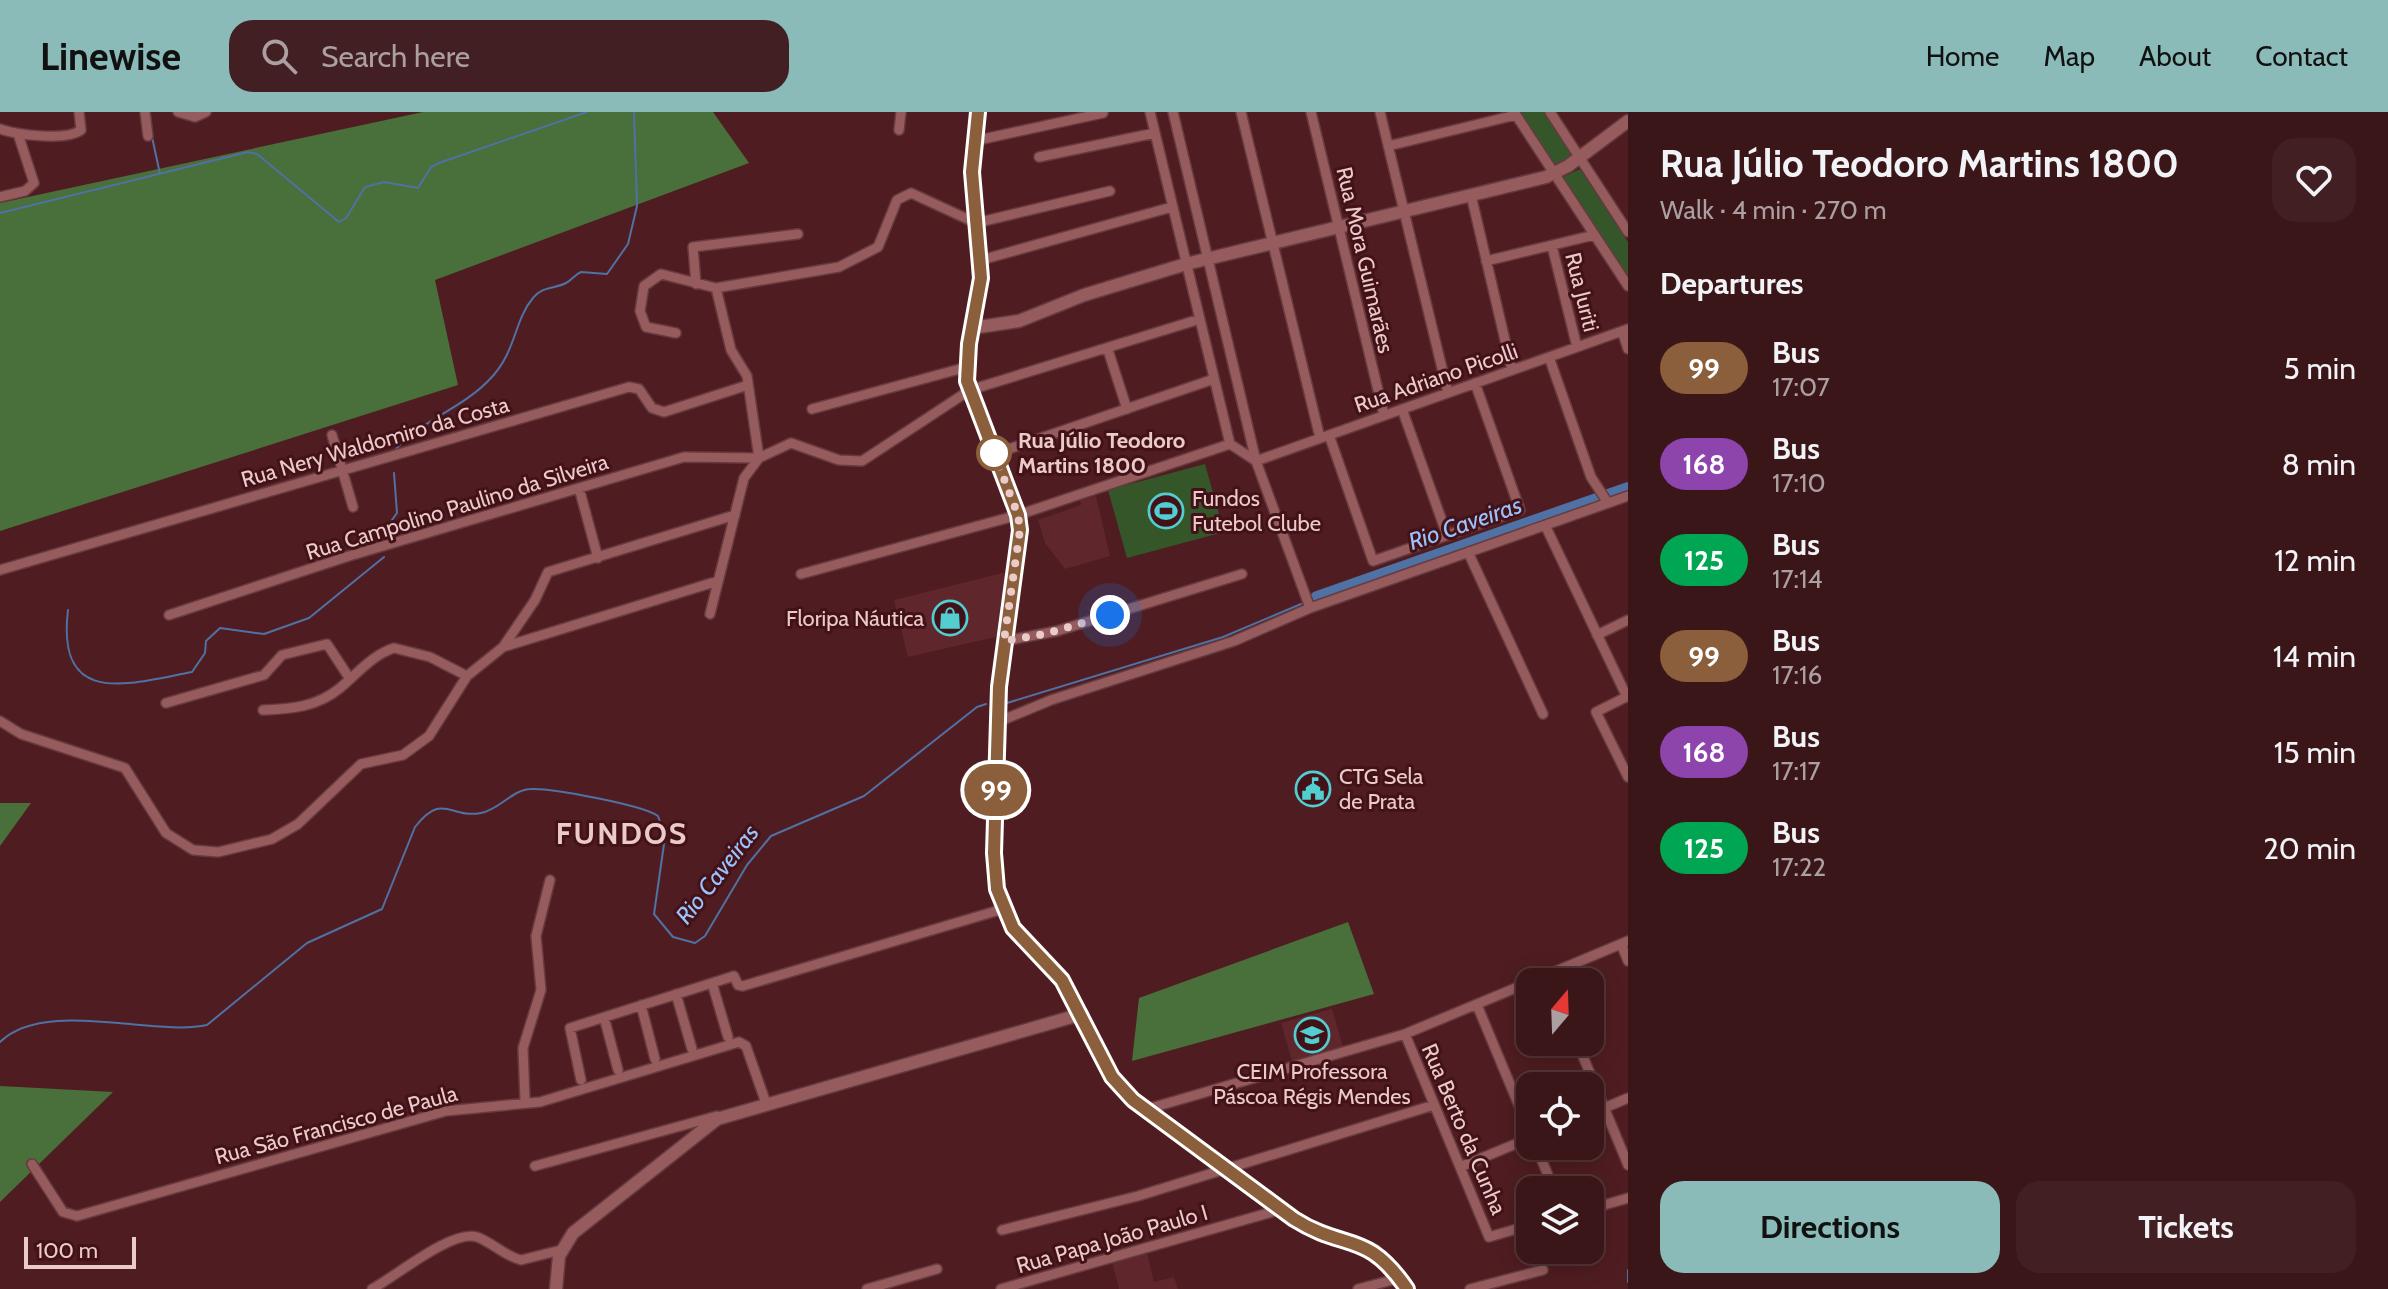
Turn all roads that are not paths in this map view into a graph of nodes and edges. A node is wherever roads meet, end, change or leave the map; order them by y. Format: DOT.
graph roads {
  1 [pos="79,112"];
  2 [pos="145,112"];
  3 [pos="206,112"];
  4 [pos="901,112"];
  5 [pos="978,112"];
  6 [pos="1150,112"];
  7 [pos="1173,112"];
  8 [pos="1241,112"];
  9 [pos="1311,112"];
  10 [pos="1380,112"];
  11 [pos="1550,112"];
  12 [pos="1103,113"];
  13 [pos="181,114"];
  14 [pos="1515,114"];
  15 [pos="1628,121"];
  16 [pos="0,129"];
  17 [pos="899,130"];
  18 [pos="1155,133"];
  19 [pos="18,134"];
  20 [pos="148,136"];
  21 [pos="974,141"];
  22 [pos="1388,146"];
  23 [pos="1039,157"];
  24 [pos="1579,158"];
  25 [pos="1554,174"];
  26 [pos="1110,191"];
  27 [pos="1471,195"];
  28 [pos="0,197"];
  29 [pos="1172,207"];
  30 [pos="1404,211"];
  31 [pos="976,223"];
  32 [pos="1339,227"];
  33 [pos="1628,232"];
  34 [pos="798,234"];
  35 [pos="1594,235"];
  36 [pos="1273,243"];
  37 [pos="1552,246"];
  38 [pos="1209,259"];
  39 [pos="981,260"];
  40 [pos="1486,261"];
  41 [pos="1186,264"];
  42 [pos="696,284"];
  43 [pos="1628,286"];
  44 [pos="716,288"];
  45 [pos="1200,319"];
  46 [pos="972,328"];
  47 [pos="1625,330"];
  48 [pos="676,333"];
  49 [pos="1577,347"];
  50 [pos="1628,349"];
  51 [pos="1108,350"];
  52 [pos="1549,357"];
  53 [pos="967,367"];
  54 [pos="1512,370"];
  55 [pos="1214,379"];
  56 [pos="1475,383"];
  57 [pos="748,385"];
  58 [pos="970,390"];
  59 [pos="1448,393"];
  60 [pos="812,409"];
  61 [pos="1127,409"];
  62 [pos="1402,409"];
  63 [pos="1384,415"];
  64 [pos="332,435"];
  65 [pos="1324,436"];
  66 [pos="1230,444"];
  67 [pos="994,454"];
  68 [pos="759,458"];
  69 [pos="1256,461"];
  70 [pos="342,471"];
  71 [pos="579,488"];
  72 [pos="1628,496"];
  73 [pos="1605,499"];
  74 [pos="353,507"];
  75 [pos="735,515"];
  76 [pos="1018,515"];
  77 [pos="1545,525"];
  78 [pos="1447,535"];
  79 [pos="1468,552"];
  80 [pos="598,558"];
  81 [pos="0,570"];
  82 [pos="801,574"];
  83 [pos="1242,574"];
  84 [pos="718,581"];
  85 [pos="1310,608"];
  86 [pos="710,614"];
  87 [pos="169,615"];
  88 [pos="1628,620"];
  89 [pos="1597,635"];
  90 [pos="1004,641"];
  91 [pos="503,647"];
  92 [pos="467,676"];
  93 [pos="350,679"];
  94 [pos="1627,697"];
  95 [pos="166,703"];
  96 [pos="263,710"];
  97 [pos="1543,714"];
  98 [pos="0,721"];
  99 [pos="998,722"];
  100 [pos="1627,778"];
  101 [pos="550,880"];
  102 [pos="1003,909"];
  103 [pos="1624,943"];
  104 [pos="1628,961"];
  105 [pos="1572,968"];
  106 [pos="712,983"];
  107 [pos="1516,988"];
  108 [pos="676,994"];
  109 [pos="641,1005"];
  110 [pos="1477,1005"];
  111 [pos="1082,1014"];
  112 [pos="604,1017"];
  113 [pos="1405,1034"];
  114 [pos="728,1037"];
  115 [pos="692,1049"];
  116 [pos="655,1059"];
  117 [pos="618,1070"];
  118 [pos="581,1080"];
  119 [pos="1516,1098"];
  120 [pos="1628,1098"];
  121 [pos="525,1101"];
  122 [pos="766,1103"];
  123 [pos="1434,1105"];
  124 [pos="1604,1108"];
  125 [pos="1144,1110"];
  126 [pos="728,1114"];
  127 [pos="1516,1144"];
  128 [pos="32,1164"];
  129 [pos="1628,1165"];
  130 [pos="535,1166"];
  131 [pos="1460,1167"];
  132 [pos="1223,1169"];
  133 [pos="1628,1198"];
  134 [pos="1604,1205"];
  135 [pos="1279,1210"];
  136 [pos="1516,1229"];
  137 [pos="1002,1230"];
  138 [pos="561,1250"];
  139 [pos="937,1269"];
  140 [pos="1543,1270"];
  141 [pos="1404,1283"];
  142 [pos="372,1289"];
  143 [pos="556,1289"];
  144 [pos="867,1289"];
  145 [pos="1001,1289"];
  146 [pos="1358,1289"];
  147 [pos="1470,1289"];
  1 -- 19 [label="street"];
  2 -- 20 [label="street"];
  3 -- 13 [label="street"];
  4 -- 17 [label="street"];
  5 -- 21 [label="main road"];
  6 -- 18 [label="street"];
  7 -- 38 [label="street"];
  8 -- 36 [label="street"];
  9 -- 32 [label="street, Rua Mora Guimarães"];
  10 -- 22 [label="street"];
  11 -- 24 [label="street"];
  12 -- 21 [label="street"];
  14 -- 22 [label="street"];
  14 -- 25 [label="street"];
  15 -- 24 [label="main road"];
  16 -- 19 [label="street"];
  18 -- 23 [label="street"];
  18 -- 29 [label="street"];
  19 -- 28 [label="street"];
  21 -- 31 [label="main road"];
  22 -- 30 [label="street"];
  24 -- 25 [label="main road"];
  24 -- 33 [label="street"];
  25 -- 27 [label="main road"];
  25 -- 35 [label="street"];
  26 -- 31 [label="street"];
  27 -- 30 [label="main road"];
  27 -- 40 [label="street"];
  29 -- 39 [label="street"];
  29 -- 41 [label="street"];
  30 -- 32 [label="main road"];
  30 -- 59 [label="street"];
  31 -- 39 [label="main road"];
  31 -- 44 [label="street"];
  32 -- 36 [label="main road"];
  32 -- 63 [label="street, Rua Mora Guimarães"];
  34 -- 42 [label="street"];
  35 -- 37 [label="street"];
  35 -- 43 [label="street"];
  36 -- 38 [label="main road"];
  36 -- 65 [label="street"];
  37 -- 40 [label="street"];
  37 -- 49 [label="street, Rua Juriti"];
  38 -- 41 [label="main road"];
  38 -- 69 [label="street"];
  39 -- 46 [label="main road"];
  40 -- 54 [label="street"];
  41 -- 45 [label="street"];
  41 -- 46 [label="main road"];
  42 -- 44 [label="street"];
  42 -- 48 [label="street"];
  44 -- 57 [label="street"];
  45 -- 51 [label="street"];
  45 -- 55 [label="street"];
  46 -- 53 [label="main road"];
  47 -- 49 [label="street, Rua Adriano Picolli"];
  47 -- 50 [label="street"];
  49 -- 52 [label="street, Rua Adriano Picolli"];
  51 -- 58 [label="street"];
  51 -- 61 [label="street"];
  52 -- 54 [label="street, Rua Adriano Picolli"];
  52 -- 73 [label="street"];
  53 -- 58 [label="main road"];
  53 -- 60 [label="street"];
  54 -- 56 [label="street, Rua Adriano Picolli"];
  55 -- 61 [label="street"];
  55 -- 66 [label="street"];
  56 -- 59 [label="street, Rua Adriano Picolli"];
  56 -- 78 [label="street"];
  57 -- 68 [label="street"];
  57 -- 70 [label="street, Rua Nery Waldomiro da Costa"];
  58 -- 67 [label="main road"];
  58 -- 68 [label="street"];
  59 -- 62 [label="street, Rua Adriano Picolli"];
  61 -- 67 [label="street"];
  62 -- 63 [label="street, Rua Adriano Picolli"];
  62 -- 78 [label="street"];
  63 -- 65 [label="street, Rua Adriano Picolli"];
  64 -- 70 [label="street"];
  65 -- 69 [label="street, Rua Adriano Picolli"];
  65 -- 78 [label="street"];
  66 -- 69 [label="street"];
  66 -- 76 [label="street"];
  67 -- 76 [label="main road"];
  68 -- 71 [label="street, Rua Campolino Paulino da Silveira"];
  68 -- 75 [label="street"];
  69 -- 85 [label="street"];
  70 -- 74 [label="street"];
  70 -- 81 [label="street, Rua Nery Waldomiro da Costa"];
  71 -- 80 [label="street"];
  71 -- 87 [label="street, Rua Campolino Paulino da Silveira"];
  72 -- 73 [label="street"];
  73 -- 77 [label="street"];
  75 -- 80 [label="street"];
  75 -- 84 [label="street"];
  76 -- 82 [label="street"];
  76 -- 90 [label="main road"];
  77 -- 79 [label="street"];
  77 -- 89 [label="street"];
  79 -- 85 [label="street"];
  79 -- 97 [label="street"];
  80 -- 91 [label="street"];
  83 -- 90 [label="street"];
  84 -- 86 [label="street"];
  84 -- 91 [label="street"];
  85 -- 99 [label="street"];
  88 -- 89 [label="street"];
  89 -- 94 [label="street"];
  90 -- 99 [label="main road"];
  91 -- 92 [label="street"];
  92 -- 93 [label="street"];
  92 -- 98 [label="street"];
  93 -- 95 [label="street"];
  93 -- 96 [label="street"];
  94 -- 100 [label="street"];
  99 -- 102 [label="main road"];
  101 -- 121 [label="street"];
  102 -- 106 [label="street"];
  102 -- 111 [label="main road"];
  103 -- 104 [label="street"];
  103 -- 105 [label="street"];
  106 -- 108 [label="street"];
  106 -- 114 [label="street"];
  107 -- 110 [label="street"];
  108 -- 109 [label="street"];
  108 -- 115 [label="street"];
  109 -- 112 [label="street"];
  109 -- 116 [label="street"];
  110 -- 113 [label="street"];
  110 -- 119 [label="street"];
  111 -- 122 [label="main road"];
  111 -- 125 [label="main road"];
  112 -- 117 [label="street"];
  112 -- 118 [label="street"];
  113 -- 123 [label="street, Rua Berto da Cunha"];
  113 -- 125 [label="street"];
  120 -- 124 [label="street"];
  121 -- 122 [label="street, Rua São Francisco de Paula"];
  121 -- 128 [label="street, Rua São Francisco de Paula"];
  122 -- 126 [label="main road"];
  123 -- 131 [label="street, Rua Berto da Cunha"];
  123 -- 132 [label="street"];
  124 -- 129 [label="street"];
  125 -- 132 [label="main road"];
  126 -- 130 [label="street"];
  126 -- 138 [label="main road"];
  127 -- 131 [label="street"];
  131 -- 136 [label="street, Rua Berto da Cunha"];
  132 -- 135 [label="main road"];
  132 -- 137 [label="street"];
  133 -- 134 [label="street"];
  135 -- 141 [label="main road"];
  135 -- 145 [label="street, Rua Papa João Paulo I"];
  138 -- 142 [label="street"];
  138 -- 143 [label="main road"];
  139 -- 144 [label="street"];
  140 -- 147 [label="street"];
  141 -- 146 [label="street"];
}
